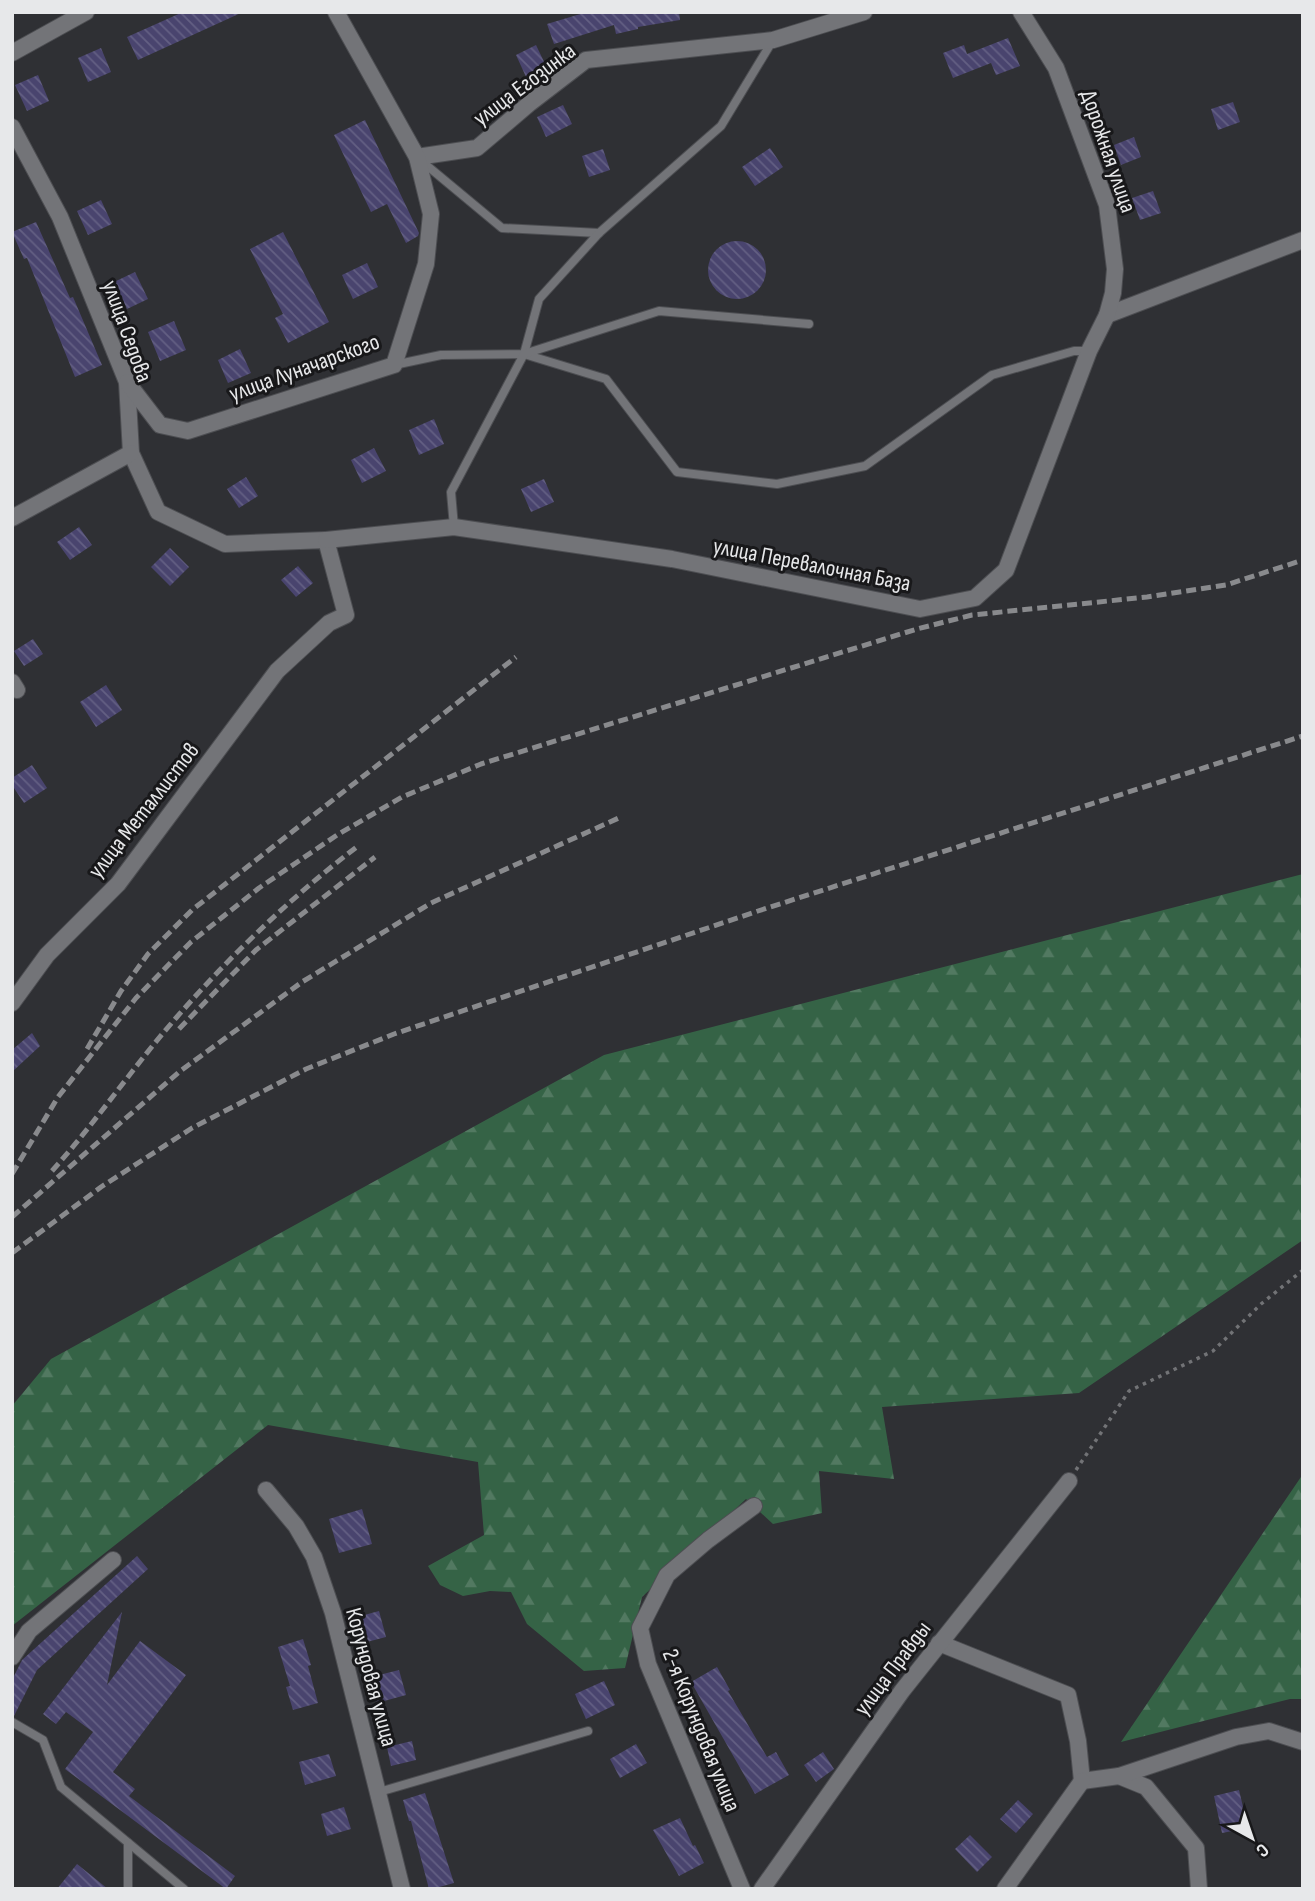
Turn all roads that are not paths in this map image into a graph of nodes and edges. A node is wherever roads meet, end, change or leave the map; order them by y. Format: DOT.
graph roads {
  1 [pos="86,12"];
  2 [pos="336,12"];
  3 [pos="864,12"];
  4 [pos="1021,12"];
  5 [pos="772,40"];
  6 [pos="12,53"];
  7 [pos="12,127"];
  8 [pos="417,157"];
  9 [pos="599,233"];
  10 [pos="1303,240"];
  11 [pos="1107,315"];
  12 [pos="809,324"];
  13 [pos="1089,351"];
  14 [pos="524,354"];
  15 [pos="394,365"];
  16 [pos="127,382"];
  17 [pos="131,453"];
  18 [pos="12,518"];
  19 [pos="454,527"];
  20 [pos="326,540"];
  21 [pos="12,1003"];
  22 [pos="1069,1481"];
  23 [pos="266,1490"];
  24 [pos="754,1507"];
  25 [pos="113,1560"];
  26 [pos="939,1643"];
  27 [pos="12,1657"];
  28 [pos="12,1722"];
  29 [pos="588,1731"];
  30 [pos="1303,1742"];
  31 [pos="1119,1776"];
  32 [pos="1082,1781"];
  33 [pos="379,1792"];
  34 [pos="128,1843"];
  35 [pos="128,1889"];
  36 [pos="184,1889"];
  37 [pos="402,1889"];
  38 [pos="742,1889"];
  39 [pos="762,1889"];
  40 [pos="1005,1889"];
  41 [pos="1199,1889"];
  1 -- 6 [label="street"];
  2 -- 8 [label="street, улица Луначарского"];
  3 -- 5 [label="street, улица Егозинка"];
  4 -- 11 [label="street, Дорожная улица"];
  5 -- 8 [label="street, улица Егозинка"];
  5 -- 9 [label="lane"];
  7 -- 16 [label="street, улица Седова"];
  8 -- 9 [label="lane"];
  8 -- 15 [label="street, улица Луначарского"];
  9 -- 14 [label="lane"];
  10 -- 11 [label="street"];
  11 -- 13 [label="street, улица Перевалочная База"];
  12 -- 14 [label="lane"];
  13 -- 14 [label="lane"];
  13 -- 19 [label="street, улица Перевалочная База"];
  14 -- 15 [label="lane"];
  14 -- 19 [label="lane"];
  15 -- 16 [label="street, улица Луначарского"];
  16 -- 17 [label="street, улица Седова"];
  17 -- 18 [label="street"];
  17 -- 20 [label="street, улица Седова"];
  19 -- 20 [label="street, улица Перевалочная База"];
  20 -- 21 [label="street, улица Металлистов"];
  22 -- 26 [label="street, улица Правды"];
  23 -- 33 [label="street, Корундовая улица"];
  24 -- 38 [label="street, 2-я Корундовая улица"];
  25 -- 27 [label="street"];
  26 -- 32 [label="street"];
  26 -- 39 [label="street, улица Правды"];
  28 -- 34 [label="lane"];
  29 -- 33 [label="lane"];
  30 -- 31 [label="street"];
  31 -- 32 [label="street"];
  31 -- 41 [label="street"];
  32 -- 40 [label="street"];
  33 -- 37 [label="street, Корундовая улица"];
  34 -- 35 [label="lane"];
  34 -- 36 [label="lane"];
}
